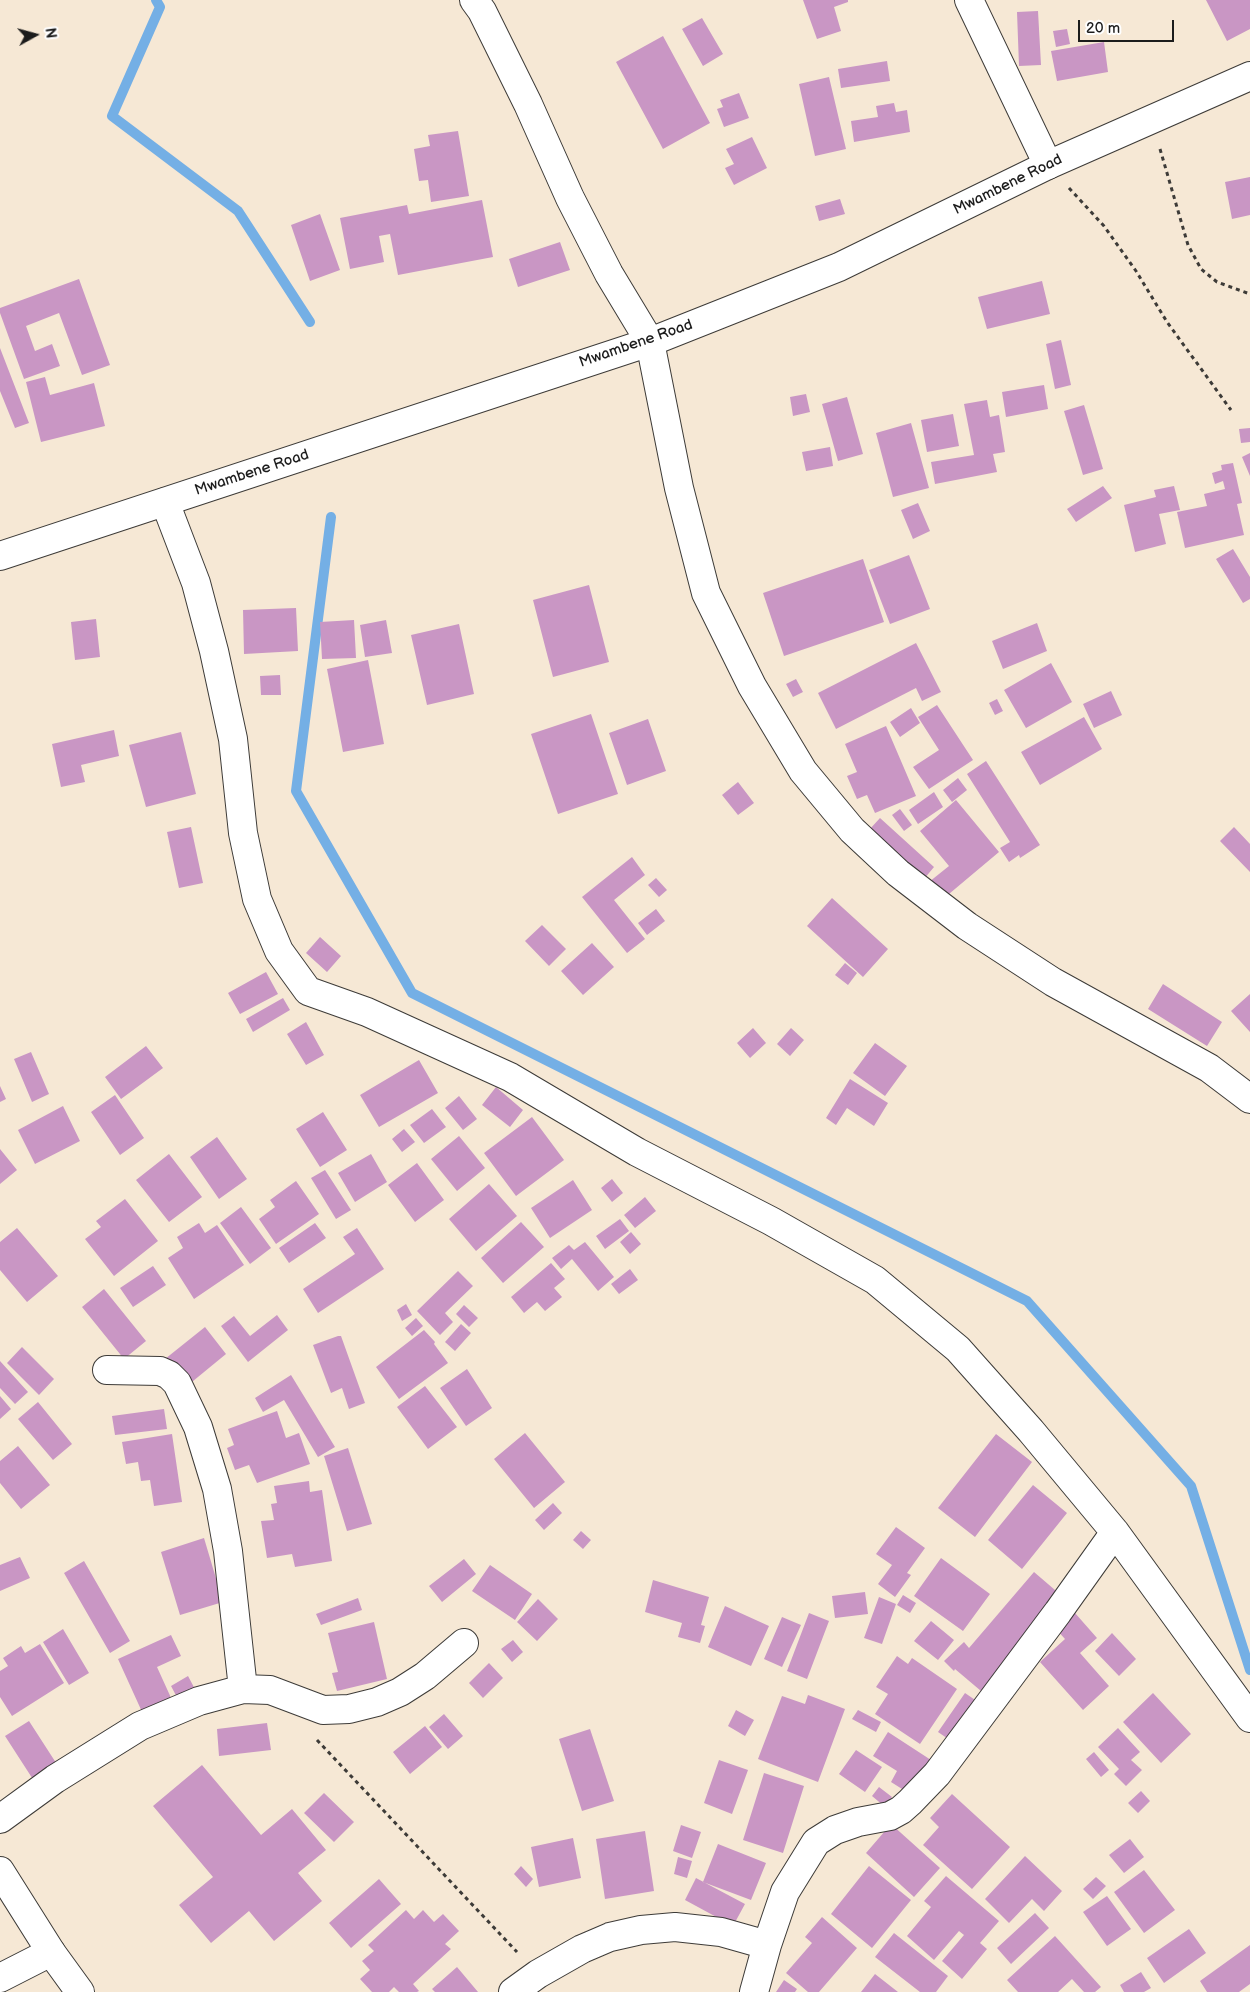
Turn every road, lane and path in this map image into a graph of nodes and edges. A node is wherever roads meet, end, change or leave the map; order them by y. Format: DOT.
graph roads {
  1 [pos="474,0"];
  2 [pos="969,0"];
  3 [pos="1250,76"];
  4 [pos="1151,120"];
  5 [pos="1048,165"];
  6 [pos="1250,294"];
  7 [pos="650,342"];
  8 [pos="1231,410"];
  9 [pos="166,502"];
  10 [pos="0,556"];
  11 [pos="1250,1099"];
  12 [pos="107,1370"];
  13 [pos="1115,1532"];
  14 [pos="464,1643"];
  15 [pos="243,1689"];
  16 [pos="1250,1718"];
  17 [pos="310,1733"];
  18 [pos="0,1819"];
  19 [pos="0,1870"];
  20 [pos="767,1945"];
  21 [pos="52,1952"];
  22 [pos="538,1974"];
  23 [pos="0,1978"];
  24 [pos="80,1992"];
  25 [pos="513,1992"];
  26 [pos="754,1992"];
  1 -- 7 [label="street"];
  2 -- 5 [label="street"];
  3 -- 4 [label="street, Mwambene Road"];
  4 -- 5 [label="street, Mwambene Road"];
  4 -- 6 [label="path"];
  5 -- 7 [label="street, Mwambene Road"];
  5 -- 8 [label="path"];
  7 -- 9 [label="street, Mwambene Road"];
  7 -- 11 [label="street"];
  9 -- 10 [label="street, Mwambene Road"];
  9 -- 13 [label="street"];
  12 -- 15 [label="street"];
  13 -- 16 [label="street"];
  13 -- 20 [label="street"];
  14 -- 15 [label="street"];
  15 -- 18 [label="street"];
  17 -- 22 [label="path"];
  19 -- 21 [label="street"];
  20 -- 22 [label="street"];
  20 -- 26 [label="street"];
  21 -- 23 [label="street"];
  21 -- 24 [label="street"];
  22 -- 25 [label="street"];
}
